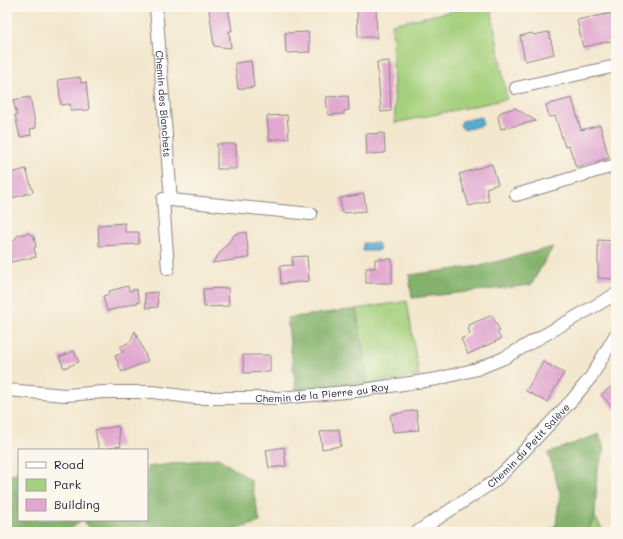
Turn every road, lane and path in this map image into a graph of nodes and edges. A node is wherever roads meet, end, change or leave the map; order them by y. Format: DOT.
graph roads {
  1 [pos="156,7"];
  2 [pos="616,66"];
  3 [pos="516,88"];
  4 [pos="616,165"];
  5 [pos="516,195"];
  6 [pos="171,200"];
  7 [pos="311,214"];
  8 [pos="168,269"];
  9 [pos="616,294"];
  10 [pos="616,334"];
  11 [pos="7,390"];
  12 [pos="417,532"];
  1 -- 6 [label="street, Chemin des Blanchets"];
  2 -- 3 [label="street"];
  4 -- 5 [label="street"];
  6 -- 7 [label="street"];
  6 -- 8 [label="street"];
  9 -- 11 [label="street, Chemin de la Pierre au Roy"];
  10 -- 12 [label="street, Chemin du Petit Salève"];
}
